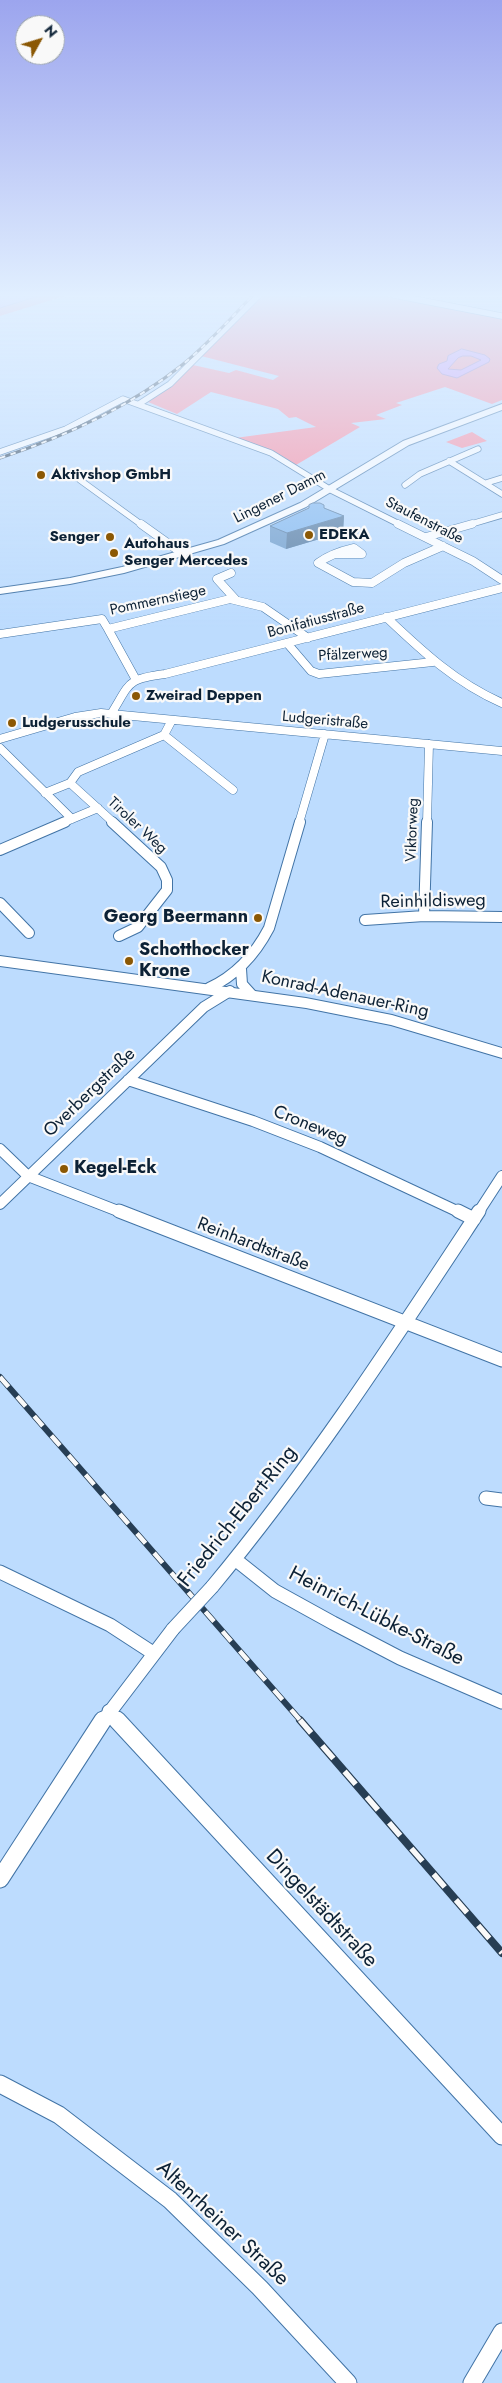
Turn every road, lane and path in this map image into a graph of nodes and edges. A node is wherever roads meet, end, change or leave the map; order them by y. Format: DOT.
graph roads {
  1 [pos="109,406"];
  2 [pos="145,406"];
  3 [pos="502,407"];
  4 [pos="478,449"];
  5 [pos="0,452"];
  6 [pos="449,461"];
  7 [pos="440,467"];
  8 [pos="469,473"];
  9 [pos="502,478"];
  10 [pos="80,480"];
  11 [pos="486,483"];
  12 [pos="406,485"];
  13 [pos="331,490"];
  14 [pos="502,494"];
  15 [pos="502,515"];
  16 [pos="426,537"];
  17 [pos="443,546"];
  18 [pos="183,554"];
  19 [pos="335,554"];
  20 [pos="231,573"];
  21 [pos="502,580"];
  22 [pos="502,588"];
  23 [pos="0,591"];
  24 [pos="236,600"];
  25 [pos="386,617"];
  26 [pos="108,628"];
  27 [pos="0,634"];
  28 [pos="308,638"];
  29 [pos="287,643"];
  30 [pos="433,662"];
  31 [pos="135,678"];
  32 [pos="502,703"];
  33 [pos="111,714"];
  34 [pos="172,720"];
  35 [pos="325,734"];
  36 [pos="164,735"];
  37 [pos="0,739"];
  38 [pos="429,744"];
  39 [pos="0,748"];
  40 [pos="502,751"];
  41 [pos="70,783"];
  42 [pos="233,790"];
  43 [pos="44,793"];
  44 [pos="98,808"];
  45 [pos="72,819"];
  46 [pos="0,850"];
  47 [pos="0,903"];
  48 [pos="424,916"];
  49 [pos="502,917"];
  50 [pos="365,920"];
  51 [pos="29,933"];
  52 [pos="119,936"];
  53 [pos="0,961"];
  54 [pos="241,969"];
  55 [pos="192,986"];
  56 [pos="209,988"];
  57 [pos="230,991"];
  58 [pos="252,994"];
  59 [pos="204,1007"];
  60 [pos="502,1053"];
  61 [pos="128,1080"];
  62 [pos="0,1149"];
  63 [pos="28,1176"];
  64 [pos="502,1176"];
  65 [pos="0,1204"];
  66 [pos="474,1219"];
  67 [pos="406,1322"];
  68 [pos="502,1360"];
  69 [pos="486,1498"];
  70 [pos="502,1500"];
  71 [pos="236,1560"];
  72 [pos="0,1572"];
  73 [pos="153,1653"];
  74 [pos="502,1702"];
  75 [pos="109,1711"];
  76 [pos="0,1879"];
  77 [pos="0,2084"];
  78 [pos="502,2136"];
  79 [pos="502,2332"];
  80 [pos="348,2383"];
  81 [pos="472,2383"];
  1 -- 5 [label="street, Staufenstraße"];
  2 -- 13 [label="street, Staufenstraße"];
  3 -- 13 [label="main road, Lingener Damm"];
  4 -- 6 [label="street"];
  6 -- 7 [label="street"];
  6 -- 8 [label="street"];
  7 -- 8 [label="street"];
  7 -- 12 [label="street"];
  8 -- 11 [label="street"];
  9 -- 11 [label="street"];
  10 -- 18 [label="street"];
  11 -- 14 [label="street"];
  13 -- 16 [label="street, Staufenstraße"];
  13 -- 18 [label="main road, Lingener Damm"];
  15 -- 16 [label="street"];
  16 -- 17 [label="street, Staufenstraße"];
  17 -- 19 [label="street"];
  17 -- 21 [label="street, Staufenstraße"];
  18 -- 23 [label="main road, Lingener Damm"];
  20 -- 24 [label="street, Pommernstiege"];
  22 -- 25 [label="street, Bonifatiusstraße"];
  24 -- 26 [label="street, Pommernstiege"];
  24 -- 28 [label="street, Pommernstiege"];
  25 -- 28 [label="street, Bonifatiusstraße"];
  25 -- 30 [label="street"];
  26 -- 27 [label="street, Pommernstiege"];
  26 -- 31 [label="street"];
  28 -- 29 [label="street, Bonifatiusstraße"];
  29 -- 30 [label="street, Pfälzerweg"];
  29 -- 31 [label="street, Bonifatiusstraße"];
  30 -- 32 [label="street"];
  31 -- 33 [label="street"];
  33 -- 34 [label="street, Ludgeristraße"];
  33 -- 37 [label="street, Ludgeristraße"];
  34 -- 35 [label="street, Ludgeristraße"];
  34 -- 36 [label="street"];
  35 -- 38 [label="street, Ludgeristraße"];
  35 -- 54 [label="street"];
  36 -- 41 [label="street"];
  36 -- 42 [label="street"];
  38 -- 40 [label="street, Ludgeristraße"];
  38 -- 48 [label="street, Viktorweg"];
  39 -- 43 [label="street"];
  41 -- 43 [label="street"];
  41 -- 44 [label="street, Tiroler Weg"];
  43 -- 45 [label="street"];
  44 -- 45 [label="street"];
  44 -- 52 [label="street, Tiroler Weg"];
  45 -- 46 [label="street"];
  47 -- 51 [label="street"];
  48 -- 49 [label="street, Reinhildisweg"];
  48 -- 50 [label="street, Reinhildisweg"];
  53 -- 55 [label="main road, Konrad-Adenauer-Ring"];
  54 -- 56 [label="street"];
  54 -- 58 [label="street"];
  55 -- 56 [label="main road, Konrad-Adenauer-Ring"];
  55 -- 59 [label="street"];
  56 -- 57 [label="main road, Konrad-Adenauer-Ring"];
  57 -- 58 [label="main road, Konrad-Adenauer-Ring"];
  57 -- 59 [label="street, Overbergstraße"];
  58 -- 60 [label="main road, Konrad-Adenauer-Ring"];
  59 -- 61 [label="street, Overbergstraße"];
  61 -- 63 [label="street, Overbergstraße"];
  61 -- 66 [label="street, Croneweg"];
  62 -- 63 [label="street, Reinhardtstraße"];
  63 -- 65 [label="street, Overbergstraße"];
  63 -- 67 [label="street, Reinhardtstraße"];
  64 -- 66 [label="street, Friedrich-Ebert-Ring"];
  66 -- 67 [label="street, Friedrich-Ebert-Ring"];
  67 -- 68 [label="street, Reinhardtstraße"];
  67 -- 71 [label="street, Friedrich-Ebert-Ring"];
  69 -- 70 [label="street"];
  71 -- 73 [label="street, Friedrich-Ebert-Ring, bridge"];
  71 -- 74 [label="street, Heinrich-Lübke-Straße"];
  72 -- 73 [label="street"];
  73 -- 75 [label="street, Friedrich-Ebert-Ring"];
  75 -- 76 [label="street, Friedrich-Ebert-Ring"];
  75 -- 78 [label="street, Dingelstädtstraße"];
  77 -- 80 [label="street, Altenrheiner Straße"];
  79 -- 81 [label="street"];
}
